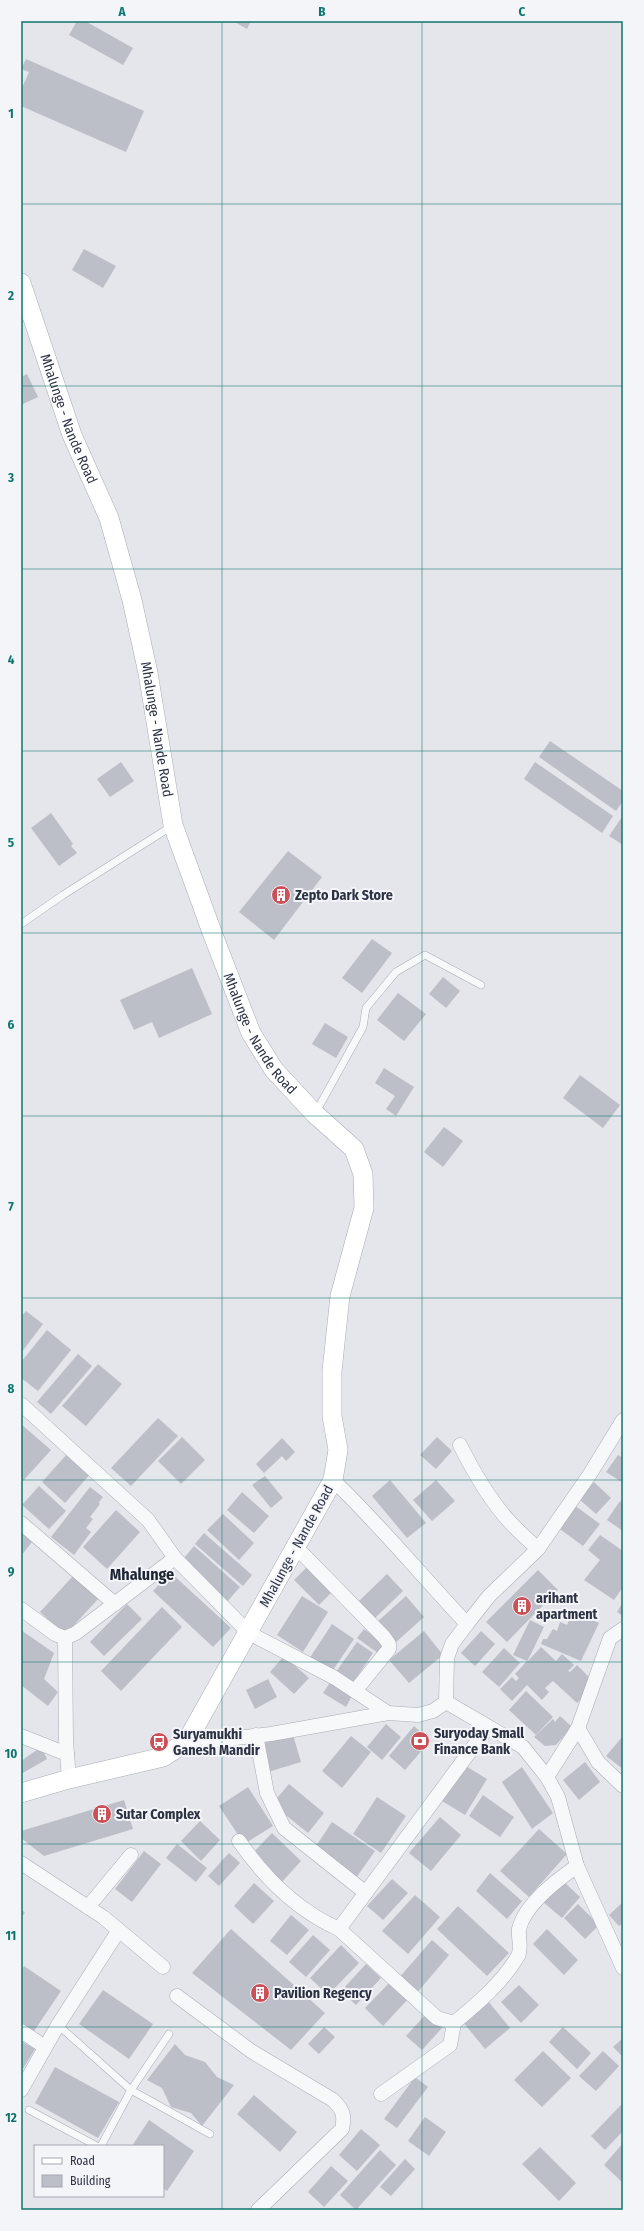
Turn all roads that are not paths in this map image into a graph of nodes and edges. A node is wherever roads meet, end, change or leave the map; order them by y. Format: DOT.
graph roads {
  1 [pos="21,283"];
  2 [pos="174,825"];
  3 [pos="21,924"];
  4 [pos="481,985"];
  5 [pos="315,1114"];
  6 [pos="23,1408"];
  7 [pos="623,1420"];
  8 [pos="460,1445"];
  9 [pos="333,1480"];
  10 [pos="21,1523"];
  11 [pos="295,1546"];
  12 [pos="538,1549"];
  13 [pos="175,1558"];
  14 [pos="115,1604"];
  15 [pos="21,1609"];
  16 [pos="467,1624"];
  17 [pos="623,1629"];
  18 [pos="249,1633"];
  19 [pos="65,1638"];
  20 [pos="355,1692"];
  21 [pos="446,1702"];
  22 [pos="388,1714"];
  23 [pos="488,1726"];
  24 [pos="578,1728"];
  25 [pos="256,1735"];
  26 [pos="21,1736"];
  27 [pos="184,1744"];
  28 [pos="67,1754"];
  29 [pos="547,1777"];
  30 [pos="70,1779"];
  31 [pos="623,1786"];
  32 [pos="21,1793"];
  33 [pos="239,1841"];
  34 [pos="131,1855"];
  35 [pos="21,1863"];
  36 [pos="577,1866"];
  37 [pos="366,1893"];
  38 [pos="88,1907"];
  39 [pos="339,1929"];
  40 [pos="119,1930"];
  41 [pos="163,1967"];
  42 [pos="623,1968"];
  43 [pos="177,1996"];
  44 [pos="454,2023"];
  45 [pos="58,2025"];
  46 [pos="21,2032"];
  47 [pos="169,2034"];
  48 [pos="45,2047"];
  49 [pos="21,2090"];
  50 [pos="132,2090"];
  51 [pos="381,2094"];
  52 [pos="29,2110"];
  53 [pos="210,2134"];
  54 [pos="95,2145"];
  55 [pos="102,2145"];
  56 [pos="258,2210"];
  1 -- 2 [label="main road, Mhalunge - Nande Road"];
  2 -- 3 [label="lane"];
  2 -- 5 [label="main road, Mhalunge - Nande Road"];
  4 -- 5 [label="lane"];
  5 -- 9 [label="main road, Mhalunge - Nande Road"];
  6 -- 13 [label="street"];
  7 -- 12 [label="street"];
  8 -- 12 [label="street"];
  9 -- 11 [label="main road, Mhalunge - Nande Road"];
  9 -- 16 [label="street"];
  10 -- 14 [label="street"];
  11 -- 18 [label="main road, Mhalunge - Nande Road"];
  11 -- 20 [label="street"];
  12 -- 16 [label="street"];
  13 -- 14 [label="street"];
  13 -- 18 [label="street"];
  14 -- 19 [label="street"];
  15 -- 19 [label="street"];
  16 -- 21 [label="street"];
  17 -- 24 [label="street"];
  18 -- 20 [label="street"];
  18 -- 27 [label="main road, Mhalunge - Nande Road"];
  19 -- 28 [label="street"];
  20 -- 22 [label="street"];
  21 -- 22 [label="street"];
  21 -- 23 [label="street"];
  22 -- 25 [label="street"];
  23 -- 29 [label="street"];
  23 -- 37 [label="street"];
  24 -- 29 [label="street"];
  24 -- 31 [label="street"];
  25 -- 27 [label="street"];
  25 -- 37 [label="street"];
  26 -- 28 [label="street"];
  27 -- 30 [label="main road"];
  28 -- 30 [label="street"];
  29 -- 36 [label="street"];
  30 -- 32 [label="main road"];
  33 -- 39 [label="street"];
  34 -- 38 [label="street"];
  35 -- 38 [label="street"];
  36 -- 42 [label="street"];
  36 -- 44 [label="street"];
  37 -- 39 [label="street"];
  38 -- 40 [label="street"];
  39 -- 44 [label="street"];
  40 -- 41 [label="street"];
  40 -- 45 [label="street"];
  43 -- 56 [label="street"];
  44 -- 51 [label="street"];
  45 -- 48 [label="street"];
  45 -- 50 [label="lane"];
  46 -- 48 [label="street"];
  47 -- 50 [label="lane"];
  48 -- 49 [label="street"];
  50 -- 53 [label="lane"];
  50 -- 55 [label="lane"];
  52 -- 54 [label="lane"];
}
